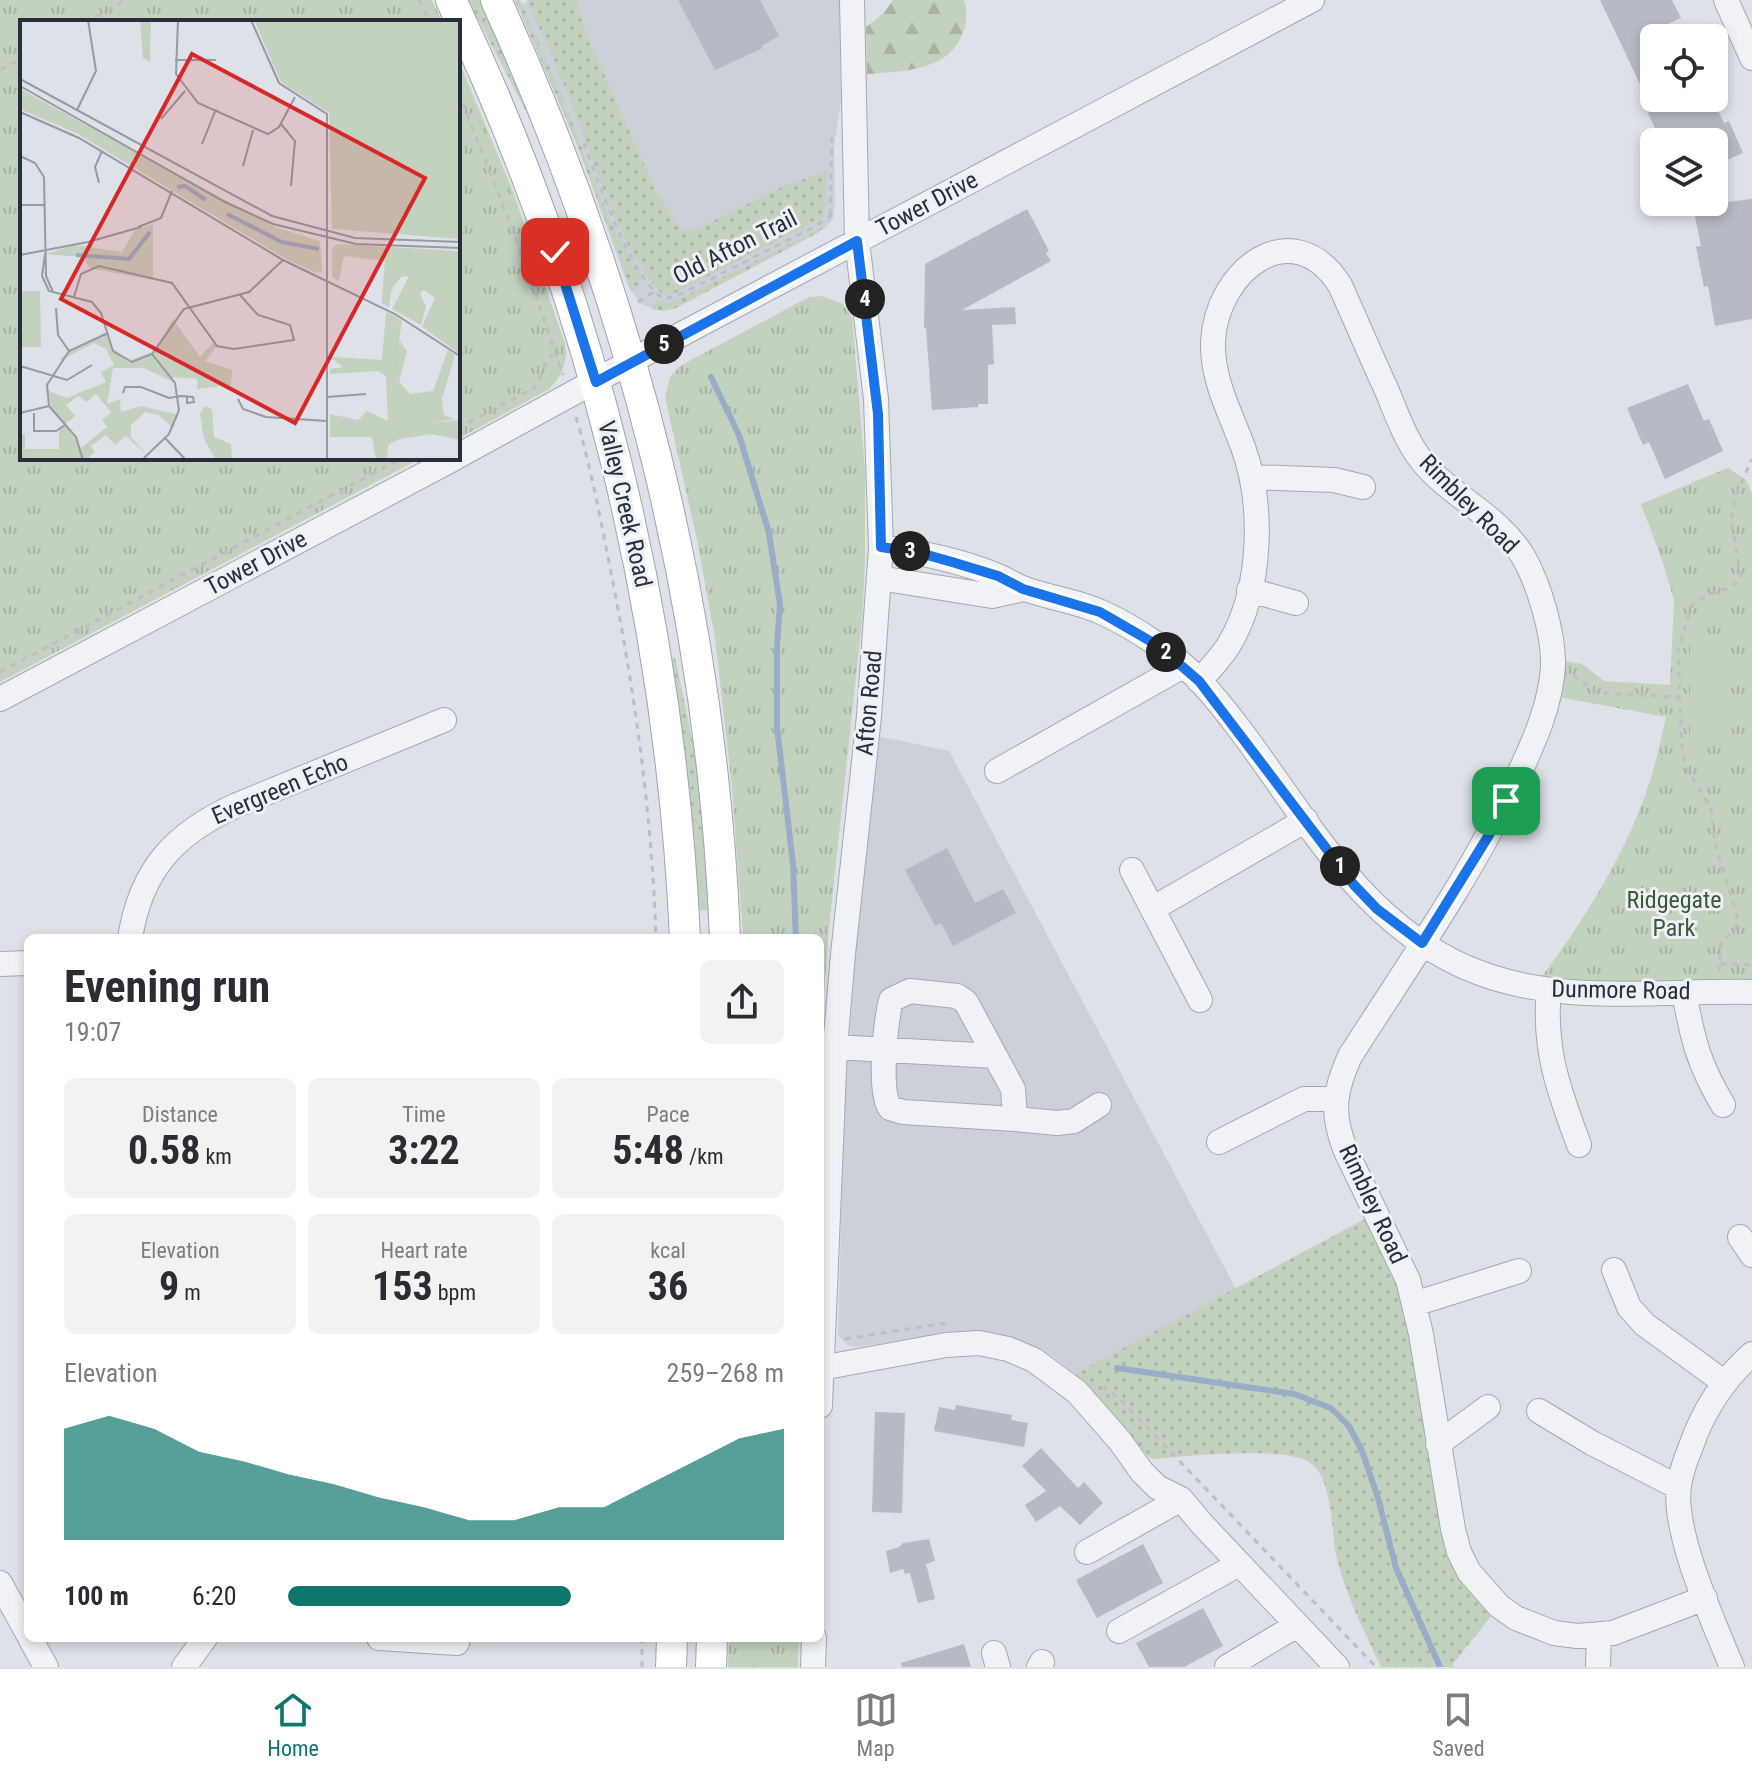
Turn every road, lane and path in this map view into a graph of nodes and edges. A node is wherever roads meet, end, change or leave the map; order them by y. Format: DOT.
graph roads {
  1 [pos="125,0"];
  2 [pos="419,0"];
  3 [pos="451,0"];
  4 [pos="496,0"];
  5 [pos="852,0"];
  6 [pos="1312,0"];
  7 [pos="1726,0"];
  8 [pos="90,20"];
  9 [pos="429,20"];
  10 [pos="1752,58"];
  11 [pos="20,59"];
  12 [pos="0,70"];
  13 [pos="460,97"];
  14 [pos="582,140"];
  15 [pos="830,215"];
  16 [pos="857,241"];
  17 [pos="632,362"];
  18 [pos="596,382"];
  19 [pos="460,427"];
  20 [pos="580,433"];
  21 [pos="460,455"];
  22 [pos="1752,459"];
  23 [pos="398,460"];
  24 [pos="451,460"];
  25 [pos="1253,477"];
  26 [pos="1363,487"];
  27 [pos="881,547"];
  28 [pos="879,578"];
  29 [pos="1023,589"];
  30 [pos="1249,590"];
  31 [pos="1296,603"];
  32 [pos="1553,668"];
  33 [pos="0,672"];
  34 [pos="1191,674"];
  35 [pos="1680,697"];
  36 [pos="0,699"];
  37 [pos="444,720"];
  38 [pos="997,771"];
  39 [pos="1306,820"];
  40 [pos="1132,870"];
  41 [pos="1152,909"];
  42 [pos="131,934"];
  43 [pos="656,934"];
  44 [pos="685,934"];
  45 [pos="725,934"];
  46 [pos="1422,943"];
  47 [pos="24,963"];
  48 [pos="0,964"];
  49 [pos="1719,964"];
  50 [pos="1752,965"];
  51 [pos="1549,990"];
  52 [pos="1720,992"];
  53 [pos="1752,992"];
  54 [pos="1684,993"];
  55 [pos="1200,1000"];
  56 [pos="835,1047"];
  57 [pos="886,1050"];
  58 [pos="995,1056"];
  59 [pos="1335,1099"];
  60 [pos="1099,1105"];
  61 [pos="1723,1105"];
  62 [pos="1015,1119"];
  63 [pos="1219,1142"];
  64 [pos="1579,1145"];
  65 [pos="1614,1270"];
  66 [pos="1519,1271"];
  67 [pos="824,1299"];
  68 [pos="1414,1304"];
  69 [pos="1752,1354"];
  70 [pos="824,1367"];
  71 [pos="1725,1383"];
  72 [pos="1488,1407"];
  73 [pos="1539,1411"];
  74 [pos="1438,1444"];
  75 [pos="1678,1487"];
  76 [pos="1181,1499"];
  77 [pos="1087,1552"];
  78 [pos="1239,1564"];
  79 [pos="0,1583"];
  80 [pos="1705,1598"];
  81 [pos="1297,1625"];
  82 [pos="24,1627"];
  83 [pos="1119,1631"];
  84 [pos="1599,1634"];
  85 [pos="32,1642"];
  86 [pos="202,1642"];
  87 [pos="441,1642"];
  88 [pos="642,1642"];
  89 [pos="672,1642"];
  90 [pos="712,1642"];
  91 [pos="814,1642"];
  92 [pos="457,1643"];
  93 [pos="46,1667"];
  94 [pos="184,1667"];
  95 [pos="642,1667"];
  96 [pos="671,1667"];
  97 [pos="711,1667"];
  98 [pos="813,1667"];
  99 [pos="1227,1667"];
  100 [pos="1337,1667"];
  101 [pos="1598,1667"];
  102 [pos="1732,1667"];
  1 -- 8 [label="path"];
  2 -- 9 [label="path"];
  3 -- 18 [label="main road, Valley Creek Road"];
  4 -- 17 [label="main road, Valley Creek Road"];
  5 -- 16 [label="street, Afton Road"];
  6 -- 16 [label="street, Tower Drive"];
  7 -- 10 [label="street"];
  11 -- 12 [label="path"];
  13 -- 19 [label="path"];
  14 -- 15 [label="path, Old Afton Trail"];
  16 -- 17 [label="street, Tower Drive"];
  16 -- 27 [label="street, Afton Road"];
  17 -- 18 [label="street, Tower Drive"];
  17 -- 45 [label="main road, Valley Creek Road"];
  18 -- 21 [label="street, Tower Drive"];
  18 -- 44 [label="main road, Valley Creek Road"];
  20 -- 43 [label="path"];
  22 -- 35 [label="path"];
  23 -- 33 [label="path"];
  24 -- 36 [label="street, Tower Drive"];
  25 -- 26 [label="street"];
  25 -- 30 [label="street, Rimbley Road"];
  25 -- 32 [label="street, Rimbley Road"];
  27 -- 28 [label="street, Afton Road"];
  27 -- 29 [label="street, Dunmore Road"];
  28 -- 29 [label="street, Dunmore Road"];
  28 -- 56 [label="street, Afton Road"];
  29 -- 34 [label="street, Dunmore Road"];
  30 -- 31 [label="street"];
  30 -- 34 [label="street, Rimbley Road"];
  32 -- 35 [label="path"];
  32 -- 46 [label="street, Rimbley Road"];
  34 -- 38 [label="street"];
  34 -- 39 [label="street, Dunmore Road"];
  35 -- 49 [label="path"];
  37 -- 42 [label="street, Evergreen Echo"];
  39 -- 41 [label="street"];
  39 -- 46 [label="street, Dunmore Road"];
  40 -- 41 [label="street"];
  41 -- 55 [label="street"];
  46 -- 51 [label="street, Dunmore Road"];
  46 -- 59 [label="street, Rimbley Road"];
  47 -- 48 [label="street"];
  49 -- 50 [label="path"];
  49 -- 52 [label="path"];
  51 -- 54 [label="street, Dunmore Road"];
  51 -- 64 [label="street"];
  52 -- 53 [label="street, Dunmore Road"];
  52 -- 54 [label="street, Dunmore Road"];
  54 -- 61 [label="street"];
  56 -- 57 [label="street"];
  56 -- 67 [label="street, Afton Road"];
  57 -- 58 [label="street"];
  57 -- 58 [label="street"];
  57 -- 62 [label="street"];
  58 -- 62 [label="street"];
  59 -- 63 [label="street"];
  59 -- 68 [label="street, Rimbley Road"];
  60 -- 62 [label="street"];
  65 -- 71 [label="street"];
  66 -- 68 [label="street"];
  68 -- 74 [label="street, Rimbley Road"];
  69 -- 71 [label="street"];
  70 -- 76 [label="street"];
  71 -- 75 [label="street"];
  72 -- 74 [label="street"];
  73 -- 75 [label="street"];
  74 -- 84 [label="street, Rimbley Road"];
  75 -- 80 [label="street"];
  76 -- 77 [label="street"];
  76 -- 78 [label="street"];
  78 -- 81 [label="street"];
  78 -- 83 [label="street"];
  79 -- 82 [label="street"];
  80 -- 84 [label="street, Rimbley Road"];
  80 -- 102 [label="street"];
  81 -- 99 [label="street"];
  81 -- 100 [label="street"];
  84 -- 101 [label="street"];
  85 -- 93 [label="street"];
  86 -- 94 [label="street"];
  87 -- 92 [label="street"];
  88 -- 95 [label="path"];
  89 -- 96 [label="main road"];
  90 -- 97 [label="main road"];
  91 -- 98 [label="street"];
}
